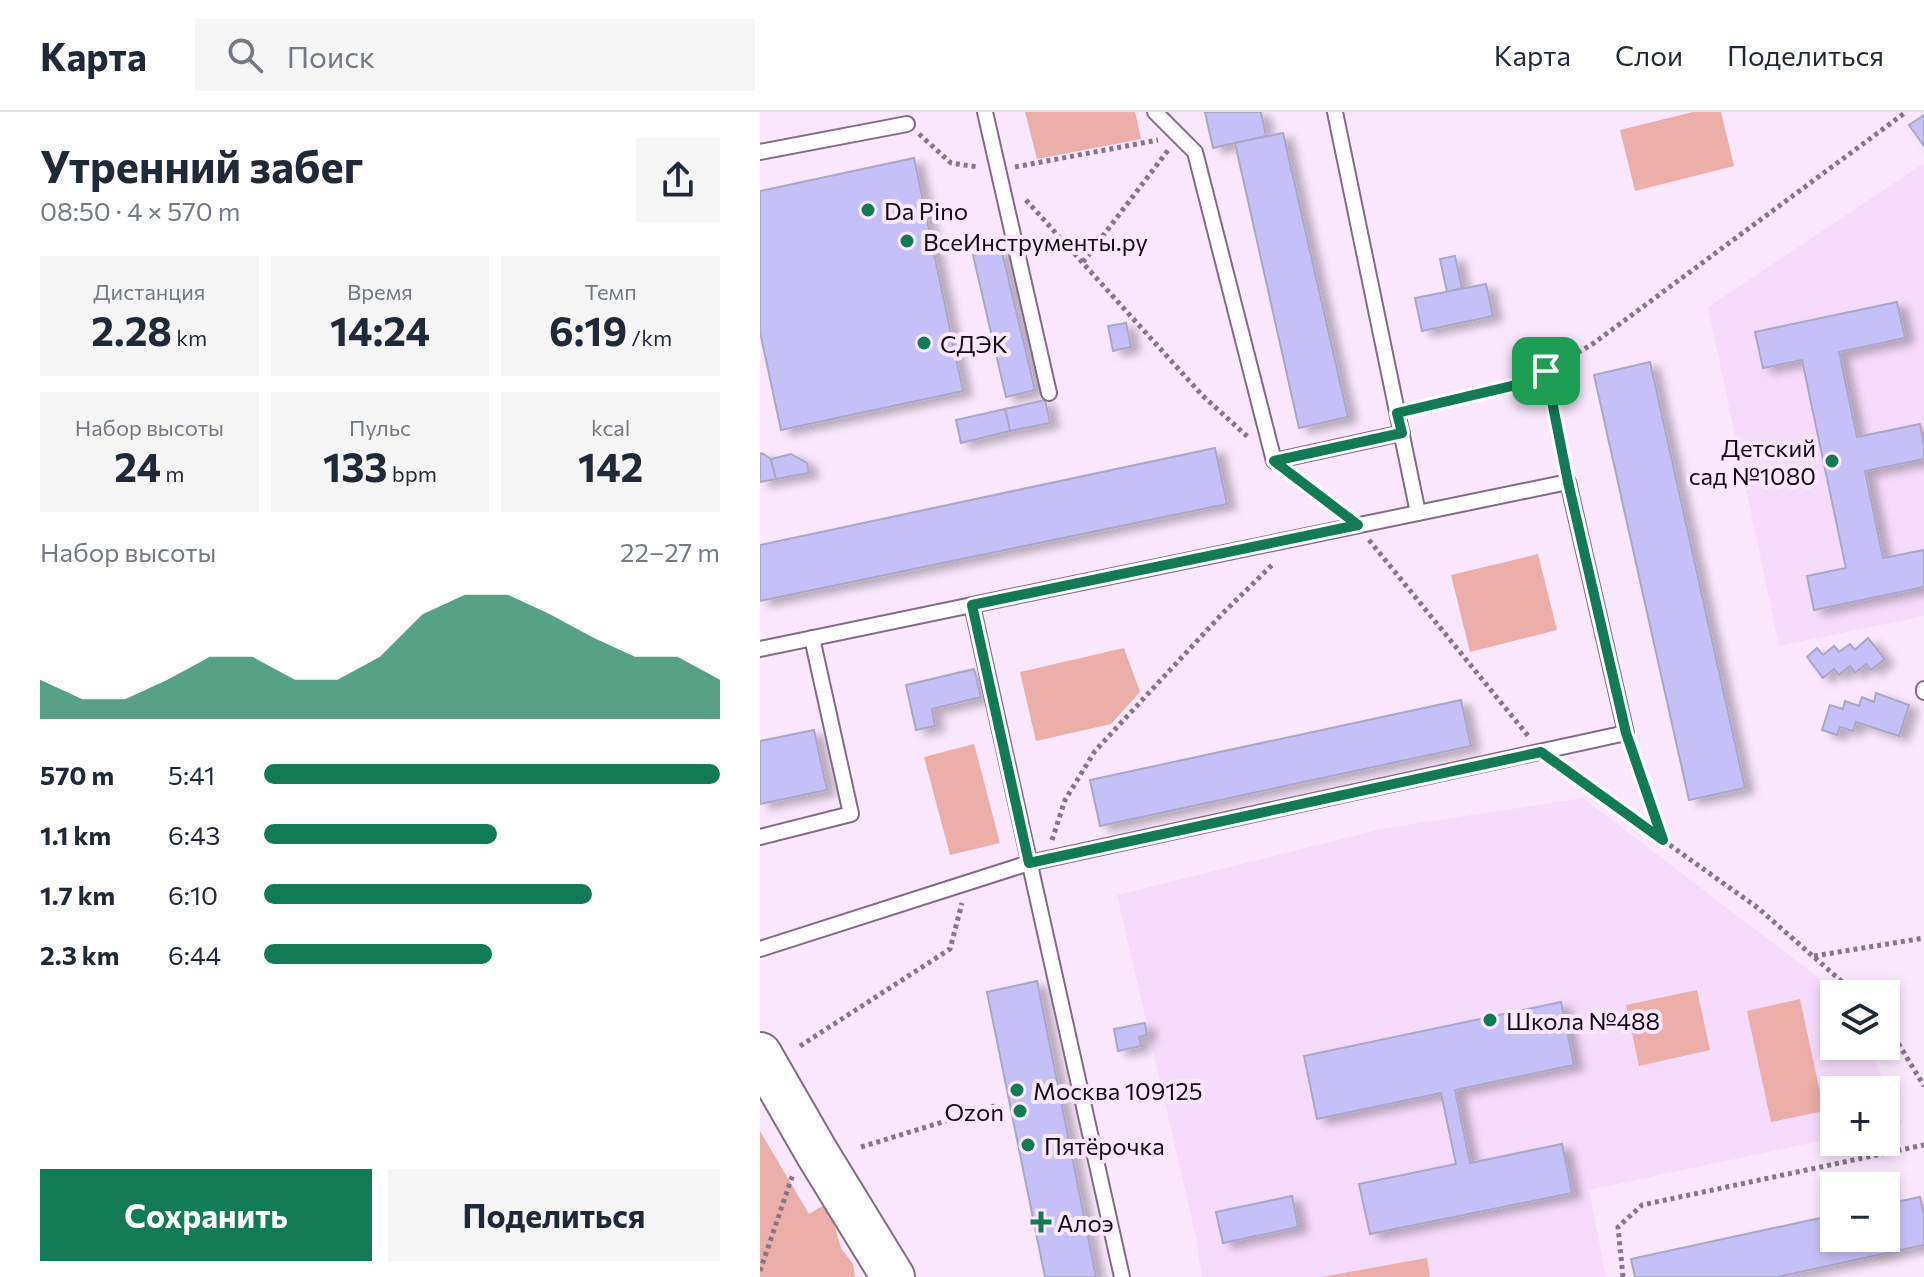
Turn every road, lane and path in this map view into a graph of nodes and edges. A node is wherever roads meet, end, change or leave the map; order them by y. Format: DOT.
graph roads {
  1 [pos="985,112"];
  2 [pos="1155,112"];
  3 [pos="1335,112"];
  4 [pos="1906,112"];
  5 [pos="907,124"];
  6 [pos="1179,136"];
  7 [pos="760,152"];
  8 [pos="1000,170"];
  9 [pos="1083,263"];
  10 [pos="1546,371"];
  11 [pos="1049,393"];
  12 [pos="1397,413"];
  13 [pos="1402,433"];
  14 [pos="1274,461"];
  15 [pos="1568,482"];
  16 [pos="1418,513"];
  17 [pos="1358,525"];
  18 [pos="1299,537"];
  19 [pos="972,605"];
  20 [pos="812,638"];
  21 [pos="760,649"];
  22 [pos="1626,733"];
  23 [pos="1541,752"];
  24 [pos="760,837"];
  25 [pos="1663,840"];
  26 [pos="1047,859"];
  27 [pos="1029,863"];
  28 [pos="968,882"];
  29 [pos="1924,938"];
  30 [pos="760,949"];
  31 [pos="1813,956"];
  32 [pos="1840,980"];
  33 [pos="1900,1046"];
  34 [pos="780,1050"];
  35 [pos="1924,1086"];
  36 [pos="998,1105"];
  37 [pos="1924,1145"];
  38 [pos="861,1147"];
  39 [pos="794,1169"];
  40 [pos="760,1271"];
  41 [pos="893,1277"];
  42 [pos="1122,1277"];
  43 [pos="1623,1277"];
  1 -- 8 [label="lane"];
  2 -- 6 [label="lane"];
  3 -- 12 [label="lane"];
  4 -- 10 [label="path"];
  5 -- 7 [label="lane"];
  5 -- 8 [label="path"];
  6 -- 8 [label="path"];
  6 -- 9 [label="path"];
  6 -- 14 [label="lane"];
  8 -- 9 [label="path"];
  8 -- 11 [label="lane"];
  9 -- 14 [label="path"];
  10 -- 12 [label="path"];
  10 -- 15 [label="path"];
  12 -- 13 [label="lane"];
  13 -- 14 [label="lane"];
  13 -- 16 [label="lane"];
  14 -- 17 [label="path"];
  15 -- 16 [label="lane"];
  15 -- 22 [label="lane"];
  16 -- 17 [label="lane"];
  17 -- 18 [label="lane"];
  17 -- 23 [label="path"];
  18 -- 19 [label="lane"];
  18 -- 26 [label="path"];
  19 -- 20 [label="lane"];
  19 -- 27 [label="lane"];
  20 -- 21 [label="lane"];
  20 -- 24 [label="lane"];
  22 -- 23 [label="lane"];
  22 -- 25 [label="path"];
  23 -- 25 [label="path"];
  23 -- 26 [label="lane"];
  25 -- 31 [label="path"];
  26 -- 27 [label="lane"];
  27 -- 28 [label="lane"];
  27 -- 42 [label="lane"];
  28 -- 30 [label="lane"];
  28 -- 34 [label="path"];
  29 -- 31 [label="path"];
  31 -- 32 [label="path"];
  33 -- 35 [label="path"];
  34 -- 41 [label="main road"];
  36 -- 38 [label="path"];
  37 -- 43 [label="path"];
  39 -- 40 [label="path"];
}
